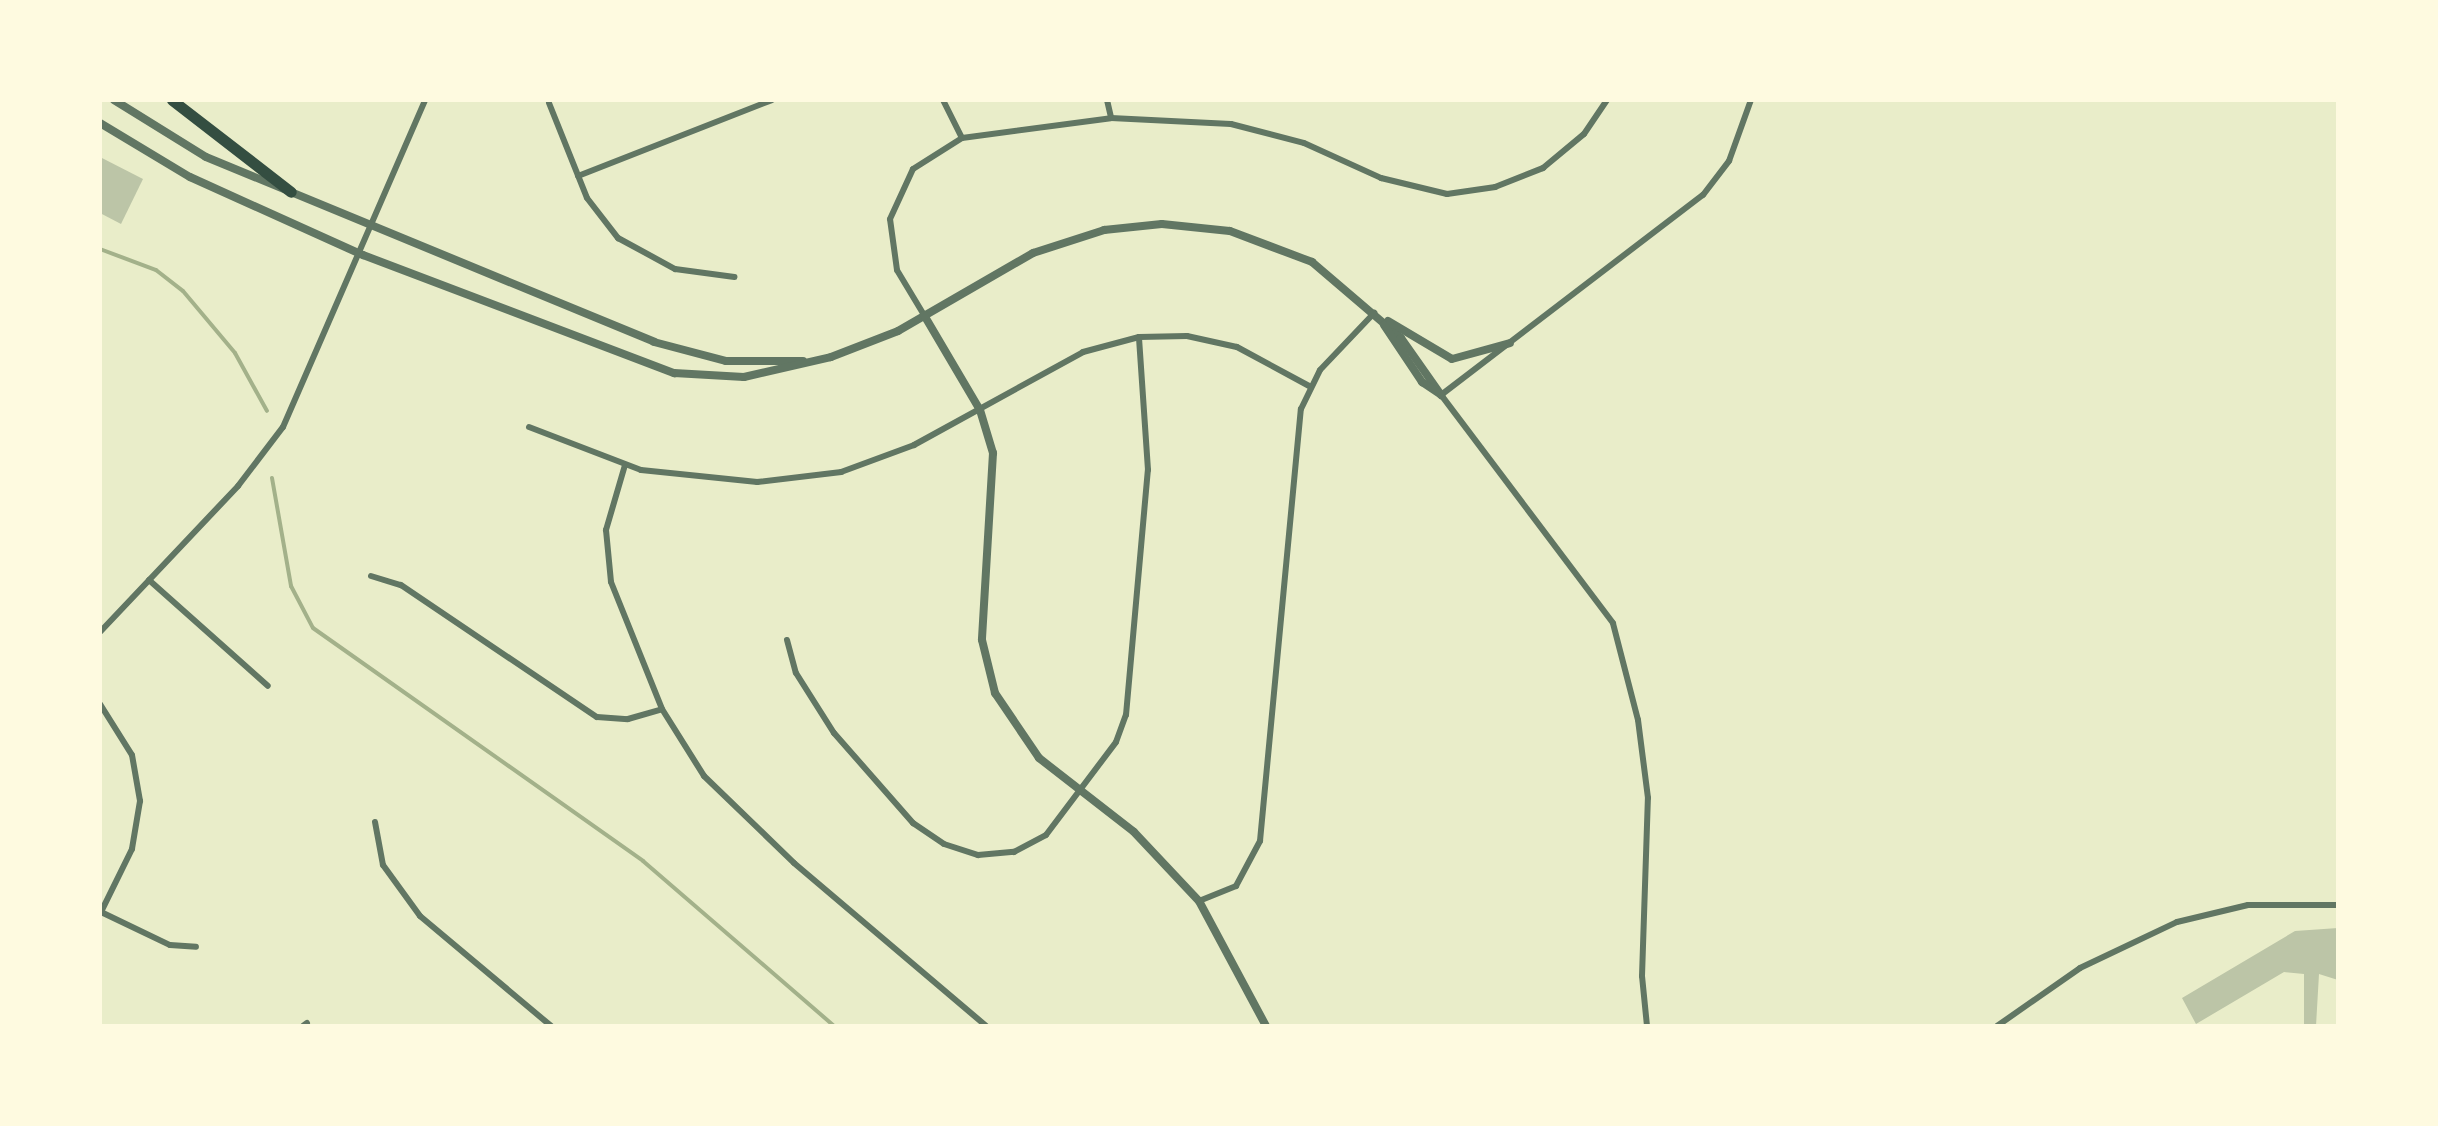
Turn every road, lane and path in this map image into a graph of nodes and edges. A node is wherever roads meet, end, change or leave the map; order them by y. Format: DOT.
graph roads {
  1 [pos="114,100"];
  2 [pos="172,100"];
  3 [pos="425,100"];
  4 [pos="772,100"];
  5 [pos="943,100"];
  6 [pos="1107,100"];
  7 [pos="1608,100"];
  8 [pos="1751,100"];
  9 [pos="549,103"];
  10 [pos="1111,118"];
  11 [pos="100,122"];
  12 [pos="962,138"];
  13 [pos="578,176"];
  14 [pos="291,192"];
  15 [pos="374,226"];
  16 [pos="362,255"];
  17 [pos="734,277"];
  18 [pos="1378,314"];
  19 [pos="924,315"];
  20 [pos="1139,337"];
  21 [pos="1510,343"];
  22 [pos="813,361"];
  23 [pos="1309,386"];
  24 [pos="1441,395"];
  25 [pos="980,410"];
  26 [pos="529,426"];
  27 [pos="625,465"];
  28 [pos="372,576"];
  29 [pos="149,580"];
  30 [pos="100,632"];
  31 [pos="787,640"];
  32 [pos="268,686"];
  33 [pos="100,704"];
  34 [pos="662,708"];
  35 [pos="1080,789"];
  36 [pos="375,822"];
  37 [pos="1199,901"];
  38 [pos="2338,906"];
  39 [pos="100,913"];
  40 [pos="196,947"];
  41 [pos="551,1026"];
  42 [pos="986,1026"];
  43 [pos="1266,1026"];
  44 [pos="1647,1026"];
  45 [pos="1997,1026"];
  1 -- 14 [label="street"];
  2 -- 14 [label="highway"];
  3 -- 15 [label="street"];
  4 -- 13 [label="street"];
  5 -- 12 [label="street"];
  6 -- 10 [label="street"];
  7 -- 10 [label="street"];
  8 -- 21 [label="street"];
  9 -- 13 [label="street"];
  10 -- 12 [label="street"];
  11 -- 16 [label="street"];
  12 -- 19 [label="street"];
  13 -- 17 [label="street"];
  14 -- 15 [label="street"];
  15 -- 16 [label="street"];
  15 -- 22 [label="street"];
  16 -- 22 [label="street"];
  16 -- 29 [label="street"];
  18 -- 19 [label="street"];
  18 -- 21 [label="street"];
  18 -- 23 [label="street"];
  18 -- 24 [label="street"];
  19 -- 22 [label="street"];
  19 -- 25 [label="street"];
  20 -- 23 [label="street"];
  20 -- 25 [label="street"];
  20 -- 35 [label="street"];
  21 -- 24 [label="street"];
  23 -- 37 [label="street"];
  24 -- 44 [label="street"];
  25 -- 27 [label="street"];
  25 -- 35 [label="street"];
  26 -- 27 [label="street"];
  27 -- 34 [label="street"];
  28 -- 34 [label="street"];
  29 -- 30 [label="street"];
  29 -- 32 [label="street"];
  31 -- 35 [label="street"];
  33 -- 39 [label="street"];
  34 -- 42 [label="street"];
  35 -- 37 [label="street"];
  36 -- 41 [label="street"];
  37 -- 43 [label="street"];
  38 -- 45 [label="street"];
  39 -- 40 [label="street"];
}
